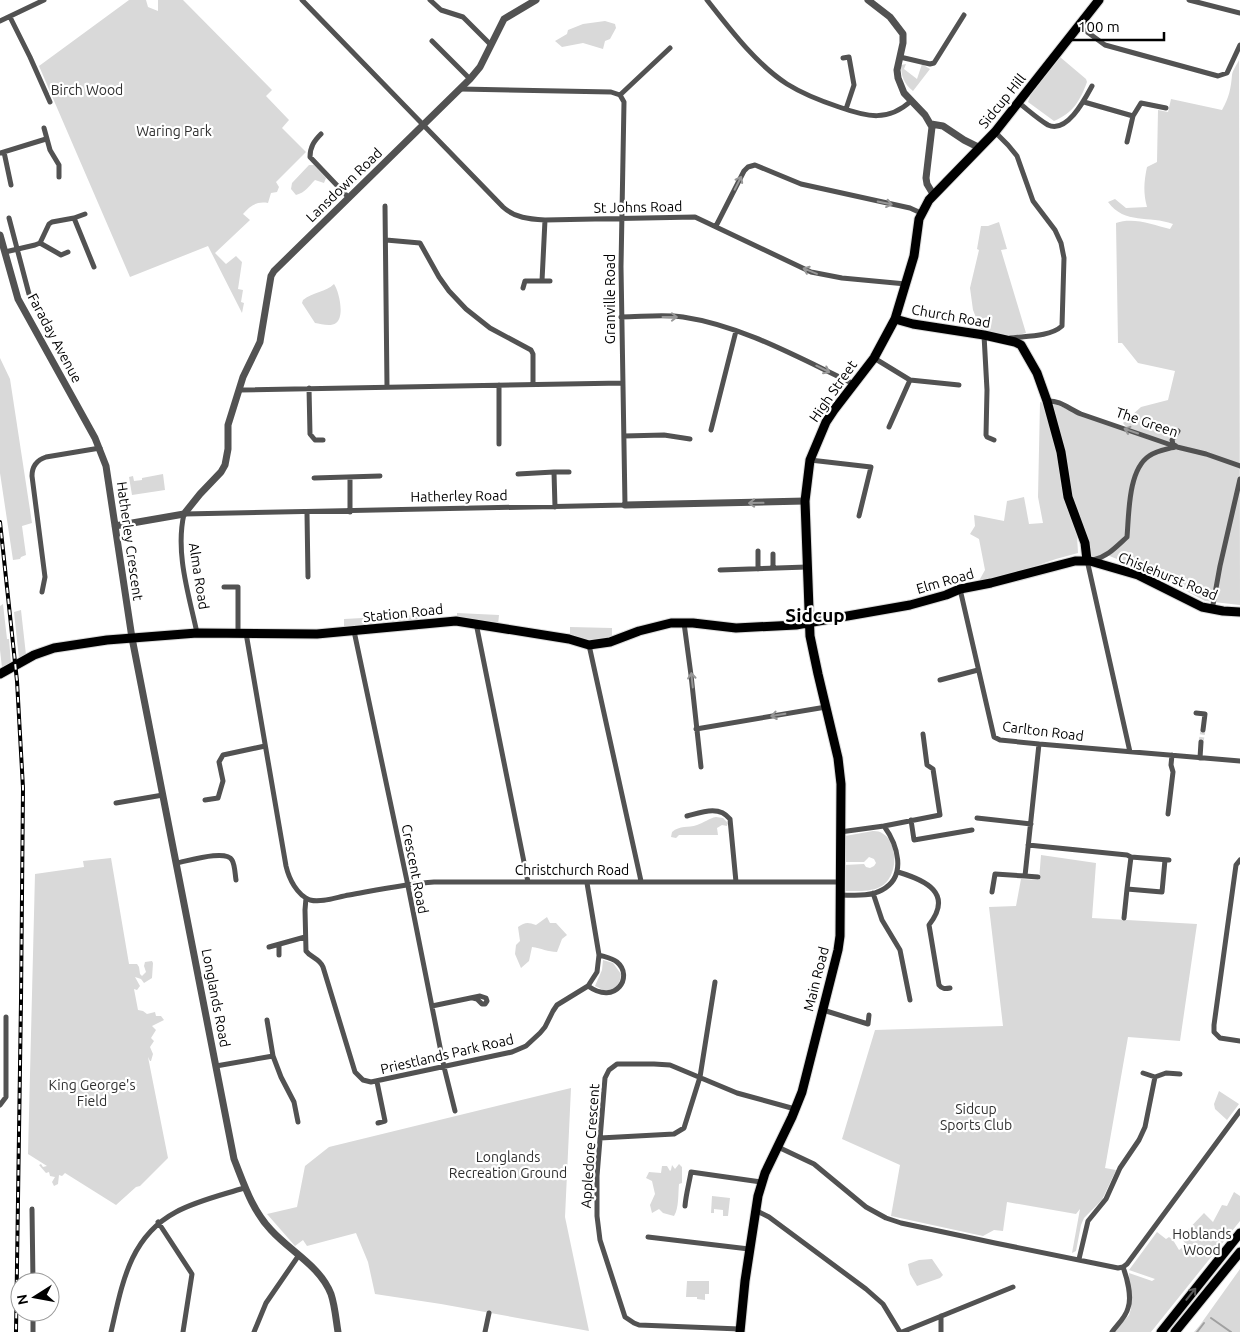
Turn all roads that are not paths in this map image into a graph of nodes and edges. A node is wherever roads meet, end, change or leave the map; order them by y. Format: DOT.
graph roads {
  1 [pos="44,0"];
  2 [pos="302,0"];
  3 [pos="430,0"];
  4 [pos="536,0"];
  5 [pos="707,0"];
  6 [pos="868,0"];
  7 [pos="1098,0"];
  8 [pos="1189,0"];
  9 [pos="1240,13"];
  10 [pos="964,15"];
  11 [pos="10,17"];
  12 [pos="0,21"];
  13 [pos="1079,26"];
  14 [pos="432,41"];
  15 [pos="491,45"];
  16 [pos="1240,45"];
  17 [pos="670,48"];
  18 [pos="900,57"];
  19 [pos="843,58"];
  20 [pos="470,79"];
  21 [pos="1092,86"];
  22 [pos="460,89"];
  23 [pos="620,94"];
  24 [pos="911,101"];
  25 [pos="50,102"];
  26 [pos="1084,102"];
  27 [pos="1019,103"];
  28 [pos="1166,108"];
  29 [pos="846,110"];
  30 [pos="1133,116"];
  31 [pos="931,124"];
  32 [pos="424,125"];
  33 [pos="44,128"];
  34 [pos="995,132"];
  35 [pos="321,134"];
  36 [pos="46,139"];
  37 [pos="1127,142"];
  38 [pos="980,148"];
  39 [pos="2,153"];
  40 [pos="59,177"];
  41 [pos="11,185"];
  42 [pos="933,194"];
  43 [pos="349,198"];
  44 [pos="385,206"];
  45 [pos="921,213"];
  46 [pos="85,214"];
  47 [pos="9,218"];
  48 [pos="74,218"];
  49 [pos="621,219"];
  50 [pos="545,220"];
  51 [pos="716,226"];
  52 [pos="0,235"];
  53 [pos="386,240"];
  54 [pos="40,243"];
  55 [pos="17,249"];
  56 [pos="5,252"];
  57 [pos="68,252"];
  58 [pos="94,267"];
  59 [pos="542,281"];
  60 [pos="550,281"];
  61 [pos="906,284"];
  62 [pos="523,288"];
  63 [pos="29,294"];
  64 [pos="621,317"];
  65 [pos="895,319"];
  66 [pos="736,331"];
  67 [pos="984,335"];
  68 [pos="1002,340"];
  69 [pos="874,358"];
  70 [pos="910,380"];
  71 [pos="622,383"];
  72 [pos="533,384"];
  73 [pos="854,384"];
  74 [pos="499,385"];
  75 [pos="959,385"];
  76 [pos="387,387"];
  77 [pos="309,388"];
  78 [pos="239,390"];
  79 [pos="1047,401"];
  80 [pos="980,422"];
  81 [pos="987,422"];
  82 [pos="890,427"];
  83 [pos="711,430"];
  84 [pos="1178,430"];
  85 [pos="624,436"];
  86 [pos="690,439"];
  87 [pos="323,440"];
  88 [pos="994,440"];
  89 [pos="499,444"];
  90 [pos="1177,447"];
  91 [pos="100,448"];
  92 [pos="810,460"];
  93 [pos="1240,466"];
  94 [pos="554,472"];
  95 [pos="569,472"];
  96 [pos="518,474"];
  97 [pos="380,476"];
  98 [pos="314,478"];
  99 [pos="350,478"];
  100 [pos="1240,479"];
  101 [pos="805,501"];
  102 [pos="625,505"];
  103 [pos="555,506"];
  104 [pos="350,512"];
  105 [pos="306,513"];
  106 [pos="184,514"];
  107 [pos="859,516"];
  108 [pos="115,526"];
  109 [pos="758,551"];
  110 [pos="773,554"];
  111 [pos="1088,560"];
  112 [pos="807,567"];
  113 [pos="773,568"];
  114 [pos="758,569"];
  115 [pos="720,570"];
  116 [pos="308,577"];
  117 [pos="224,587"];
  118 [pos="960,589"];
  119 [pos="42,592"];
  120 [pos="1212,610"];
  121 [pos="1240,612"];
  122 [pos="684,623"];
  123 [pos="810,623"];
  124 [pos="476,624"];
  125 [pos="354,631"];
  126 [pos="197,633"];
  127 [pos="242,633"];
  128 [pos="132,638"];
  129 [pos="589,645"];
  130 [pos="978,670"];
  131 [pos="0,674"];
  132 [pos="940,680"];
  133 [pos="826,707"];
  134 [pos="1196,713"];
  135 [pos="696,729"];
  136 [pos="1203,730"];
  137 [pos="923,734"];
  138 [pos="1202,742"];
  139 [pos="1038,744"];
  140 [pos="265,746"];
  141 [pos="1130,752"];
  142 [pos="1172,756"];
  143 [pos="1200,758"];
  144 [pos="1240,761"];
  145 [pos="701,767"];
  146 [pos="163,795"];
  147 [pos="205,800"];
  148 [pos="116,803"];
  149 [pos="1168,814"];
  150 [pos="687,816"];
  151 [pos="977,818"];
  152 [pos="911,820"];
  153 [pos="1031,824"];
  154 [pos="884,826"];
  155 [pos="972,830"];
  156 [pos="840,832"];
  157 [pos="1028,845"];
  158 [pos="1131,856"];
  159 [pos="1240,860"];
  160 [pos="176,863"];
  161 [pos="898,872"];
  162 [pos="1025,876"];
  163 [pos="1038,877"];
  164 [pos="236,880"];
  165 [pos="641,881"];
  166 [pos="528,882"];
  167 [pos="736,882"];
  168 [pos="839,882"];
  169 [pos="587,883"];
  170 [pos="407,884"];
  171 [pos="1127,889"];
  172 [pos="992,892"];
  173 [pos="873,893"];
  174 [pos="839,895"];
  175 [pos="306,898"];
  176 [pos="1124,918"];
  177 [pos="305,938"];
  178 [pos="279,945"];
  179 [pos="269,946"];
  180 [pos="279,955"];
  181 [pos="599,955"];
  182 [pos="716,982"];
  183 [pos="588,986"];
  184 [pos="950,988"];
  185 [pos="473,998"];
  186 [pos="910,1000"];
  187 [pos="432,1006"];
  188 [pos="823,1010"];
  189 [pos="869,1015"];
  190 [pos="6,1017"];
  191 [pos="267,1020"];
  192 [pos="1240,1041"];
  193 [pos="273,1056"];
  194 [pos="216,1066"];
  195 [pos="444,1067"];
  196 [pos="1143,1073"];
  197 [pos="1180,1074"];
  198 [pos="700,1076"];
  199 [pos="1155,1077"];
  200 [pos="377,1082"];
  201 [pos="0,1105"];
  202 [pos="795,1109"];
  203 [pos="455,1111"];
  204 [pos="1240,1111"];
  205 [pos="298,1122"];
  206 [pos="378,1123"];
  207 [pos="600,1138"];
  208 [pos="778,1147"];
  209 [pos="761,1182"];
  210 [pos="244,1188"];
  211 [pos="684,1206"];
  212 [pos="32,1209"];
  213 [pos="755,1210"];
  214 [pos="158,1222"];
  215 [pos="1240,1233"];
  216 [pos="648,1237"];
  217 [pos="749,1249"];
  218 [pos="1240,1252"];
  219 [pos="299,1255"];
  220 [pos="1078,1259"];
  221 [pos="1123,1267"];
  222 [pos="33,1272"];
  223 [pos="1013,1288"];
  224 [pos="488,1313"];
  225 [pos="941,1316"];
  226 [pos="662,1329"];
  227 [pos="740,1330"];
  228 [pos="111,1332"];
  229 [pos="183,1332"];
  230 [pos="254,1332"];
  231 [pos="338,1332"];
  232 [pos="485,1332"];
  233 [pos="901,1332"];
  234 [pos="941,1332"];
  235 [pos="1112,1332"];
  236 [pos="1161,1332"];
  237 [pos="1175,1332"];
  1 -- 11 [label="street"];
  2 -- 32 [label="street, St Johns Road"];
  3 -- 15 [label="street"];
  4 -- 15 [label="street, Lansdown Road"];
  5 -- 29 [label="street"];
  6 -- 18 [label="street"];
  7 -- 13 [label="main road, Sidcup Hill"];
  8 -- 9 [label="street"];
  10 -- 18 [label="street"];
  11 -- 12 [label="street"];
  11 -- 25 [label="street"];
  13 -- 16 [label="street"];
  13 -- 27 [label="main road, Sidcup Hill"];
  14 -- 20 [label="street"];
  15 -- 20 [label="street, Lansdown Road"];
  17 -- 23 [label="street"];
  18 -- 24 [label="street"];
  19 -- 29 [label="street"];
  20 -- 22 [label="street, Lansdown Road"];
  21 -- 26 [label="street"];
  22 -- 23 [label="street"];
  22 -- 32 [label="street, Lansdown Road"];
  23 -- 49 [label="street, Granville Road"];
  24 -- 29 [label="street"];
  24 -- 31 [label="street"];
  26 -- 27 [label="street"];
  26 -- 30 [label="street"];
  27 -- 34 [label="main road, Sidcup Hill"];
  28 -- 30 [label="street"];
  30 -- 37 [label="street"];
  31 -- 38 [label="street"];
  31 -- 42 [label="street"];
  32 -- 43 [label="street, Lansdown Road"];
  32 -- 50 [label="street, St Johns Road"];
  33 -- 36 [label="street"];
  34 -- 38 [label="main road, Sidcup Hill"];
  34 -- 68 [label="street"];
  35 -- 43 [label="street"];
  36 -- 39 [label="street"];
  36 -- 40 [label="street"];
  38 -- 42 [label="main road, Sidcup Hill"];
  39 -- 41 [label="street"];
  42 -- 45 [label="main road, Sidcup Hill"];
  43 -- 78 [label="street, Lansdown Road"];
  44 -- 53 [label="street"];
  51 -- 45 [label="street, one-way"];
  45 -- 61 [label="main road, High Street"];
  46 -- 48 [label="street"];
  47 -- 55 [label="street"];
  48 -- 54 [label="street"];
  48 -- 58 [label="street"];
  49 -- 50 [label="street, St Johns Road"];
  49 -- 51 [label="street, St Johns Road"];
  49 -- 64 [label="street, Granville Road"];
  50 -- 59 [label="street"];
  61 -- 51 [label="street, St Johns Road, one-way"];
  52 -- 56 [label="street, Faraday Avenue"];
  53 -- 72 [label="street"];
  53 -- 76 [label="street"];
  54 -- 55 [label="street"];
  54 -- 57 [label="street"];
  55 -- 56 [label="street"];
  55 -- 63 [label="street"];
  56 -- 91 [label="street, Faraday Avenue"];
  59 -- 60 [label="street"];
  59 -- 62 [label="street"];
  61 -- 65 [label="main road, High Street"];
  64 -- 66 [label="street, one-way"];
  64 -- 71 [label="street, Granville Road"];
  65 -- 67 [label="main road, Church Road"];
  65 -- 69 [label="main road, High Street"];
  66 -- 73 [label="street, one-way"];
  66 -- 83 [label="street"];
  67 -- 68 [label="main road, Church Road"];
  67 -- 81 [label="street"];
  68 -- 79 [label="main road"];
  69 -- 70 [label="street"];
  69 -- 73 [label="main road, High Street"];
  70 -- 75 [label="street"];
  70 -- 82 [label="street"];
  71 -- 72 [label="street"];
  71 -- 85 [label="street, Granville Road"];
  72 -- 74 [label="street"];
  73 -- 92 [label="main road, High Street"];
  74 -- 76 [label="street"];
  74 -- 89 [label="street"];
  76 -- 77 [label="street"];
  77 -- 78 [label="street"];
  77 -- 87 [label="street"];
  78 -- 106 [label="street, Alma Road"];
  90 -- 79 [label="street, The Green, one-way"];
  79 -- 111 [label="main road"];
  80 -- 81 [label="street"];
  81 -- 88 [label="street"];
  84 -- 90 [label="street"];
  85 -- 86 [label="street"];
  85 -- 102 [label="street, Granville Road"];
  90 -- 93 [label="street, The Green"];
  90 -- 111 [label="street"];
  91 -- 108 [label="street, Hatherley Crescent"];
  91 -- 119 [label="street"];
  92 -- 101 [label="main road, High Street"];
  92 -- 107 [label="street"];
  94 -- 95 [label="street"];
  94 -- 96 [label="street"];
  94 -- 103 [label="street"];
  97 -- 99 [label="street"];
  98 -- 99 [label="street"];
  99 -- 104 [label="street"];
  100 -- 120 [label="street"];
  101 -- 102 [label="street, Hatherley Road, one-way"];
  101 -- 112 [label="main road, High Street"];
  102 -- 103 [label="street, Hatherley Road"];
  103 -- 104 [label="street, Hatherley Road"];
  104 -- 105 [label="street, Hatherley Road"];
  105 -- 106 [label="street, Hatherley Road"];
  105 -- 116 [label="street"];
  106 -- 108 [label="street, Hatherley Road"];
  106 -- 126 [label="street, Alma Road"];
  108 -- 128 [label="street, Hatherley Crescent"];
  109 -- 114 [label="street"];
  110 -- 113 [label="street"];
  111 -- 118 [label="main road, Elm Road"];
  111 -- 120 [label="main road, Chislehurst Road"];
  111 -- 141 [label="street"];
  112 -- 113 [label="street"];
  112 -- 123 [label="main road, High Street"];
  113 -- 114 [label="street"];
  114 -- 115 [label="street"];
  117 -- 127 [label="street"];
  118 -- 123 [label="main road, Elm Road"];
  118 -- 130 [label="street, Carlton Road"];
  120 -- 121 [label="main road, Chislehurst Road"];
  122 -- 123 [label="main road, Station Road"];
  122 -- 129 [label="main road, Station Road"];
  135 -- 122 [label="street, one-way"];
  123 -- 133 [label="main road, Main Road"];
  124 -- 125 [label="main road, Station Road"];
  124 -- 129 [label="main road, Station Road"];
  124 -- 166 [label="street"];
  125 -- 127 [label="main road, Station Road"];
  125 -- 170 [label="street, Crescent Road"];
  126 -- 127 [label="main road, Station Road"];
  126 -- 128 [label="main road, Station Road"];
  127 -- 140 [label="street"];
  128 -- 131 [label="main road, Station Road"];
  128 -- 146 [label="street, Longlands Road"];
  129 -- 165 [label="street"];
  130 -- 132 [label="street"];
  130 -- 139 [label="street, Carlton Road"];
  133 -- 135 [label="street, one-way"];
  133 -- 156 [label="main road, Main Road"];
  134 -- 136 [label="street"];
  135 -- 145 [label="street"];
  137 -- 152 [label="street"];
  138 -- 143 [label="street"];
  139 -- 141 [label="street, Carlton Road"];
  139 -- 153 [label="street"];
  140 -- 147 [label="street"];
  140 -- 175 [label="street"];
  141 -- 142 [label="street, Carlton Road"];
  142 -- 143 [label="street, Carlton Road"];
  142 -- 149 [label="street"];
  143 -- 144 [label="street, Carlton Road"];
  146 -- 148 [label="street"];
  146 -- 160 [label="street, Longlands Road"];
  150 -- 167 [label="street"];
  151 -- 153 [label="street"];
  152 -- 154 [label="street"];
  152 -- 155 [label="street"];
  153 -- 157 [label="street"];
  154 -- 156 [label="street"];
  154 -- 161 [label="street"];
  156 -- 168 [label="main road, Main Road"];
  157 -- 158 [label="street"];
  157 -- 162 [label="street"];
  158 -- 171 [label="street"];
  158 -- 171 [label="street"];
  159 -- 192 [label="street"];
  160 -- 164 [label="street"];
  160 -- 194 [label="street, Longlands Road"];
  161 -- 173 [label="street"];
  161 -- 184 [label="street"];
  162 -- 163 [label="street"];
  162 -- 172 [label="street"];
  165 -- 167 [label="street, Christchurch Road"];
  165 -- 169 [label="street, Christchurch Road"];
  166 -- 169 [label="street, Christchurch Road"];
  166 -- 170 [label="street, Christchurch Road"];
  167 -- 168 [label="street, Christchurch Road"];
  168 -- 174 [label="main road, Main Road"];
  169 -- 181 [label="street"];
  170 -- 175 [label="street, Christchurch Road"];
  170 -- 187 [label="street, Crescent Road"];
  171 -- 176 [label="street"];
  173 -- 174 [label="street"];
  173 -- 186 [label="street"];
  174 -- 188 [label="main road, Main Road"];
  175 -- 177 [label="street, Priestlands Park Road"];
  177 -- 178 [label="street"];
  177 -- 200 [label="street, Priestlands Park Road"];
  178 -- 179 [label="street"];
  178 -- 180 [label="street"];
  181 -- 183 [label="street"];
  181 -- 183 [label="street"];
  182 -- 198 [label="street"];
  183 -- 195 [label="street, Priestlands Park Road"];
  185 -- 187 [label="street"];
  187 -- 195 [label="street, Crescent Road"];
  188 -- 189 [label="street"];
  188 -- 202 [label="main road, Main Road"];
  190 -- 201 [label="street"];
  191 -- 193 [label="street"];
  193 -- 194 [label="street"];
  193 -- 205 [label="street"];
  194 -- 210 [label="street, Longlands Road"];
  195 -- 200 [label="street, Priestlands Park Road"];
  195 -- 203 [label="street, Crescent Road"];
  196 -- 199 [label="street"];
  197 -- 199 [label="street"];
  198 -- 202 [label="street"];
  198 -- 207 [label="street"];
  198 -- 207 [label="street, Appledore Crescent"];
  199 -- 220 [label="street"];
  200 -- 206 [label="street"];
  202 -- 208 [label="main road, Main Road"];
  204 -- 221 [label="street"];
  207 -- 226 [label="street, Appledore Crescent"];
  208 -- 209 [label="main road, Main Road"];
  208 -- 220 [label="street"];
  209 -- 211 [label="street"];
  209 -- 213 [label="main road, Main Road"];
  210 -- 214 [label="street"];
  210 -- 219 [label="street, Longlands Road"];
  212 -- 222 [label="street"];
  213 -- 217 [label="main road, Main Road"];
  213 -- 233 [label="street"];
  214 -- 228 [label="street"];
  214 -- 229 [label="street"];
  236 -- 215 [label="main road, one-way"];
  216 -- 217 [label="street"];
  217 -- 227 [label="main road, Main Road"];
  218 -- 237 [label="main road"];
  219 -- 230 [label="street"];
  219 -- 231 [label="street, Longlands Road"];
  220 -- 221 [label="street"];
  221 -- 235 [label="street"];
  223 -- 225 [label="street"];
  224 -- 232 [label="street"];
  225 -- 233 [label="street"];
  225 -- 234 [label="street"];
  226 -- 227 [label="street, Appledore Crescent"];
}
